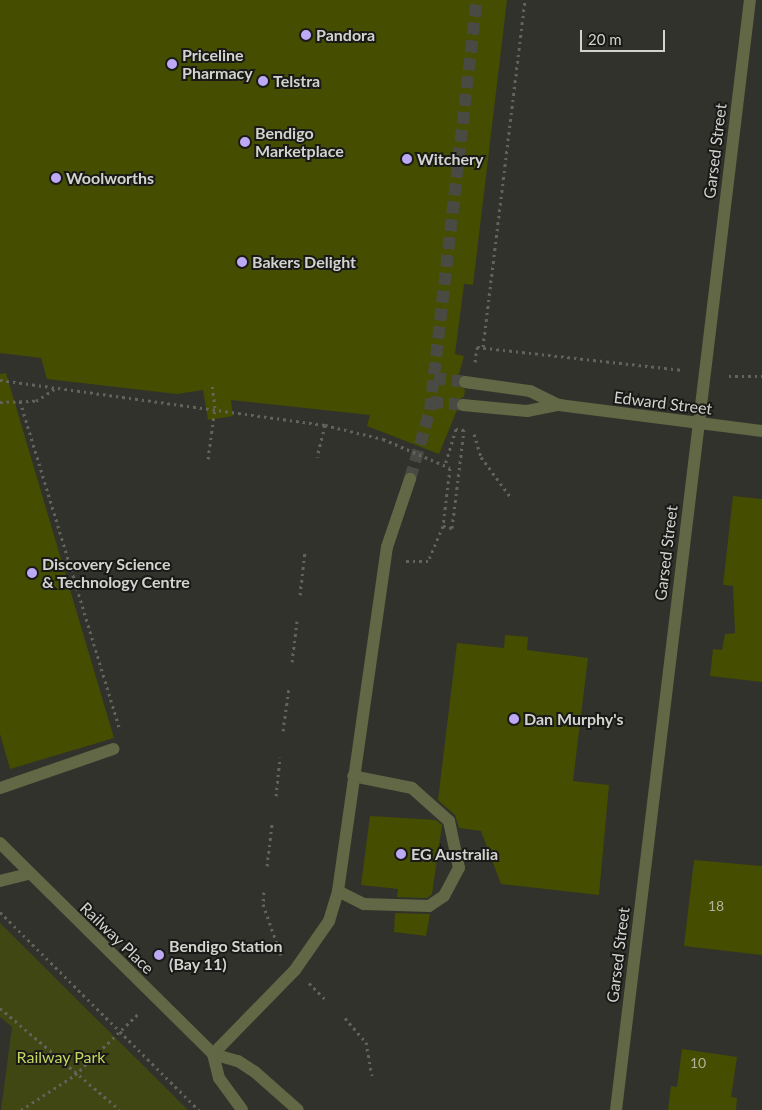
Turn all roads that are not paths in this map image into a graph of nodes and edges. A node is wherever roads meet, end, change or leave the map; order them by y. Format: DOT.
graph roads {
  1 [pos="750,0"];
  2 [pos="469,382"];
  3 [pos="463,405"];
  4 [pos="559,405"];
  5 [pos="699,424"];
  6 [pos="762,431"];
  7 [pos="410,479"];
  8 [pos="113,749"];
  9 [pos="353,776"];
  10 [pos="0,788"];
  11 [pos="0,844"];
  12 [pos="28,874"];
  13 [pos="0,881"];
  14 [pos="338,891"];
  15 [pos="213,1054"];
  16 [pos="242,1110"];
  17 [pos="298,1110"];
  18 [pos="616,1110"];
  1 -- 5 [label="street, Garsed Street"];
  2 -- 4 [label="street"];
  3 -- 4 [label="street"];
  4 -- 5 [label="street, Edward Street"];
  5 -- 6 [label="street, Edward Street"];
  5 -- 18 [label="street, Garsed Street"];
  7 -- 9 [label="street"];
  8 -- 10 [label="street"];
  9 -- 14 [label="street"];
  9 -- 14 [label="street"];
  11 -- 12 [label="street, Railway Place"];
  12 -- 13 [label="street"];
  12 -- 15 [label="street, Railway Place"];
  14 -- 15 [label="street"];
  15 -- 16 [label="street"];
  15 -- 17 [label="street, Railway Place"];
}
